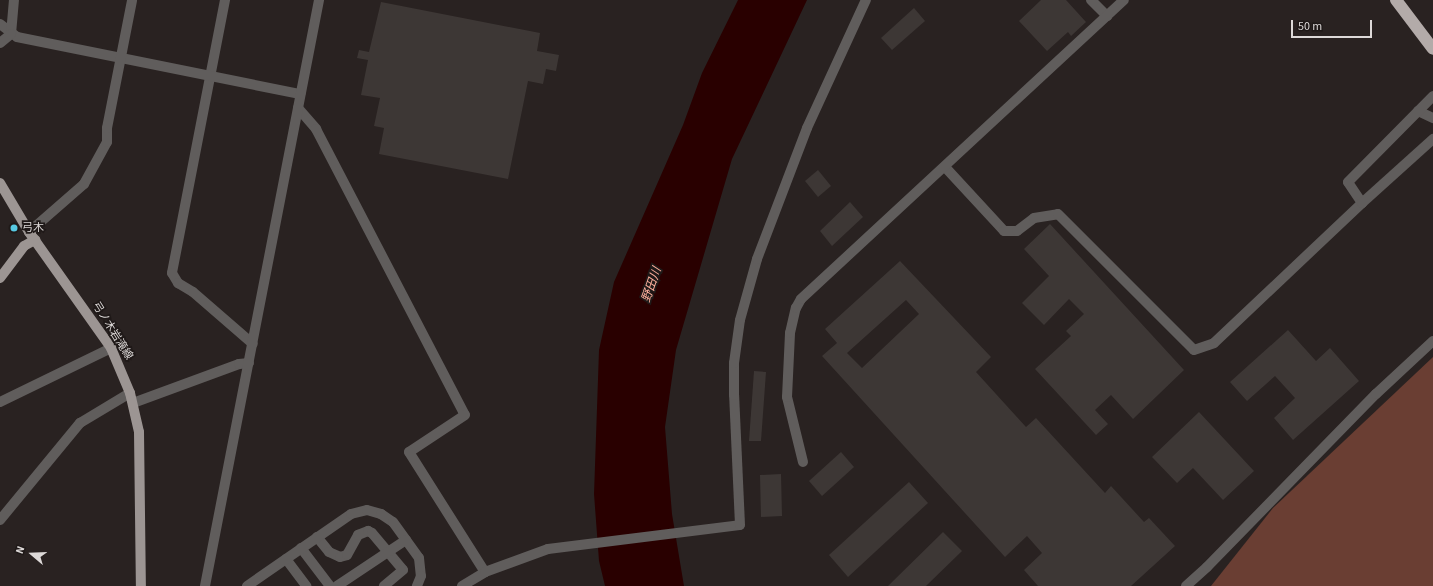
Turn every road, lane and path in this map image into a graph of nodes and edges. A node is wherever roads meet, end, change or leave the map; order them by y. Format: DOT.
graph roads {
  1 [pos="14,0"];
  2 [pos="132,0"];
  3 [pos="225,0"];
  4 [pos="319,0"];
  5 [pos="866,0"];
  6 [pos="1091,0"];
  7 [pos="1124,0"];
  8 [pos="1396,0"];
  9 [pos="1107,16"];
  10 [pos="0,24"];
  11 [pos="11,34"];
  12 [pos="0,43"];
  13 [pos="1433,49"];
  14 [pos="121,58"];
  15 [pos="209,76"];
  16 [pos="300,94"];
  17 [pos="1433,96"];
  18 [pos="298,108"];
  19 [pos="1418,111"];
  20 [pos="1433,118"];
  21 [pos="1433,139"];
  22 [pos="945,167"];
  23 [pos="0,183"];
  24 [pos="1362,203"];
  25 [pos="32,236"];
  26 [pos="0,278"];
  27 [pos="1433,341"];
  28 [pos="253,344"];
  29 [pos="111,348"];
  30 [pos="249,363"];
  31 [pos="132,398"];
  32 [pos="0,402"];
  33 [pos="803,462"];
  34 [pos="0,520"];
  35 [pos="317,537"];
  36 [pos="406,540"];
  37 [pos="301,548"];
  38 [pos="390,551"];
  39 [pos="286,559"];
  40 [pos="485,572"];
  41 [pos="141,586"];
  42 [pos="205,586"];
  43 [pos="247,586"];
  44 [pos="306,586"];
  45 [pos="330,586"];
  46 [pos="337,586"];
  47 [pos="384,586"];
  48 [pos="417,586"];
  49 [pos="462,586"];
  50 [pos="1186,586"];
  1 -- 11 [label="street"];
  2 -- 14 [label="street"];
  3 -- 15 [label="street"];
  4 -- 16 [label="street"];
  5 -- 40 [label="street"];
  6 -- 9 [label="street"];
  7 -- 9 [label="street"];
  8 -- 13 [label="highway"];
  9 -- 22 [label="street"];
  10 -- 11 [label="street"];
  11 -- 12 [label="street"];
  11 -- 14 [label="street"];
  14 -- 15 [label="street"];
  14 -- 25 [label="street"];
  15 -- 16 [label="street"];
  15 -- 28 [label="street"];
  16 -- 18 [label="street"];
  17 -- 19 [label="street"];
  18 -- 28 [label="street"];
  18 -- 40 [label="street"];
  19 -- 20 [label="street"];
  19 -- 24 [label="street"];
  21 -- 24 [label="street"];
  22 -- 24 [label="street"];
  22 -- 33 [label="street"];
  23 -- 25 [label="main road, 弓ノ木岩滝線"];
  25 -- 26 [label="main road"];
  25 -- 29 [label="main road, 弓ノ木岩滝線"];
  27 -- 50 [label="street"];
  28 -- 30 [label="street"];
  29 -- 31 [label="main road, 弓ノ木岩滝線"];
  29 -- 32 [label="street"];
  30 -- 31 [label="street"];
  30 -- 42 [label="street"];
  31 -- 34 [label="street"];
  31 -- 41 [label="main road, 弓ノ木岩滝線"];
  35 -- 36 [label="street"];
  35 -- 37 [label="street"];
  35 -- 38 [label="street"];
  36 -- 38 [label="street"];
  36 -- 48 [label="street"];
  37 -- 39 [label="street"];
  37 -- 45 [label="street"];
  38 -- 46 [label="street"];
  38 -- 47 [label="street"];
  39 -- 43 [label="street"];
  39 -- 44 [label="street"];
  40 -- 49 [label="street"];
}
